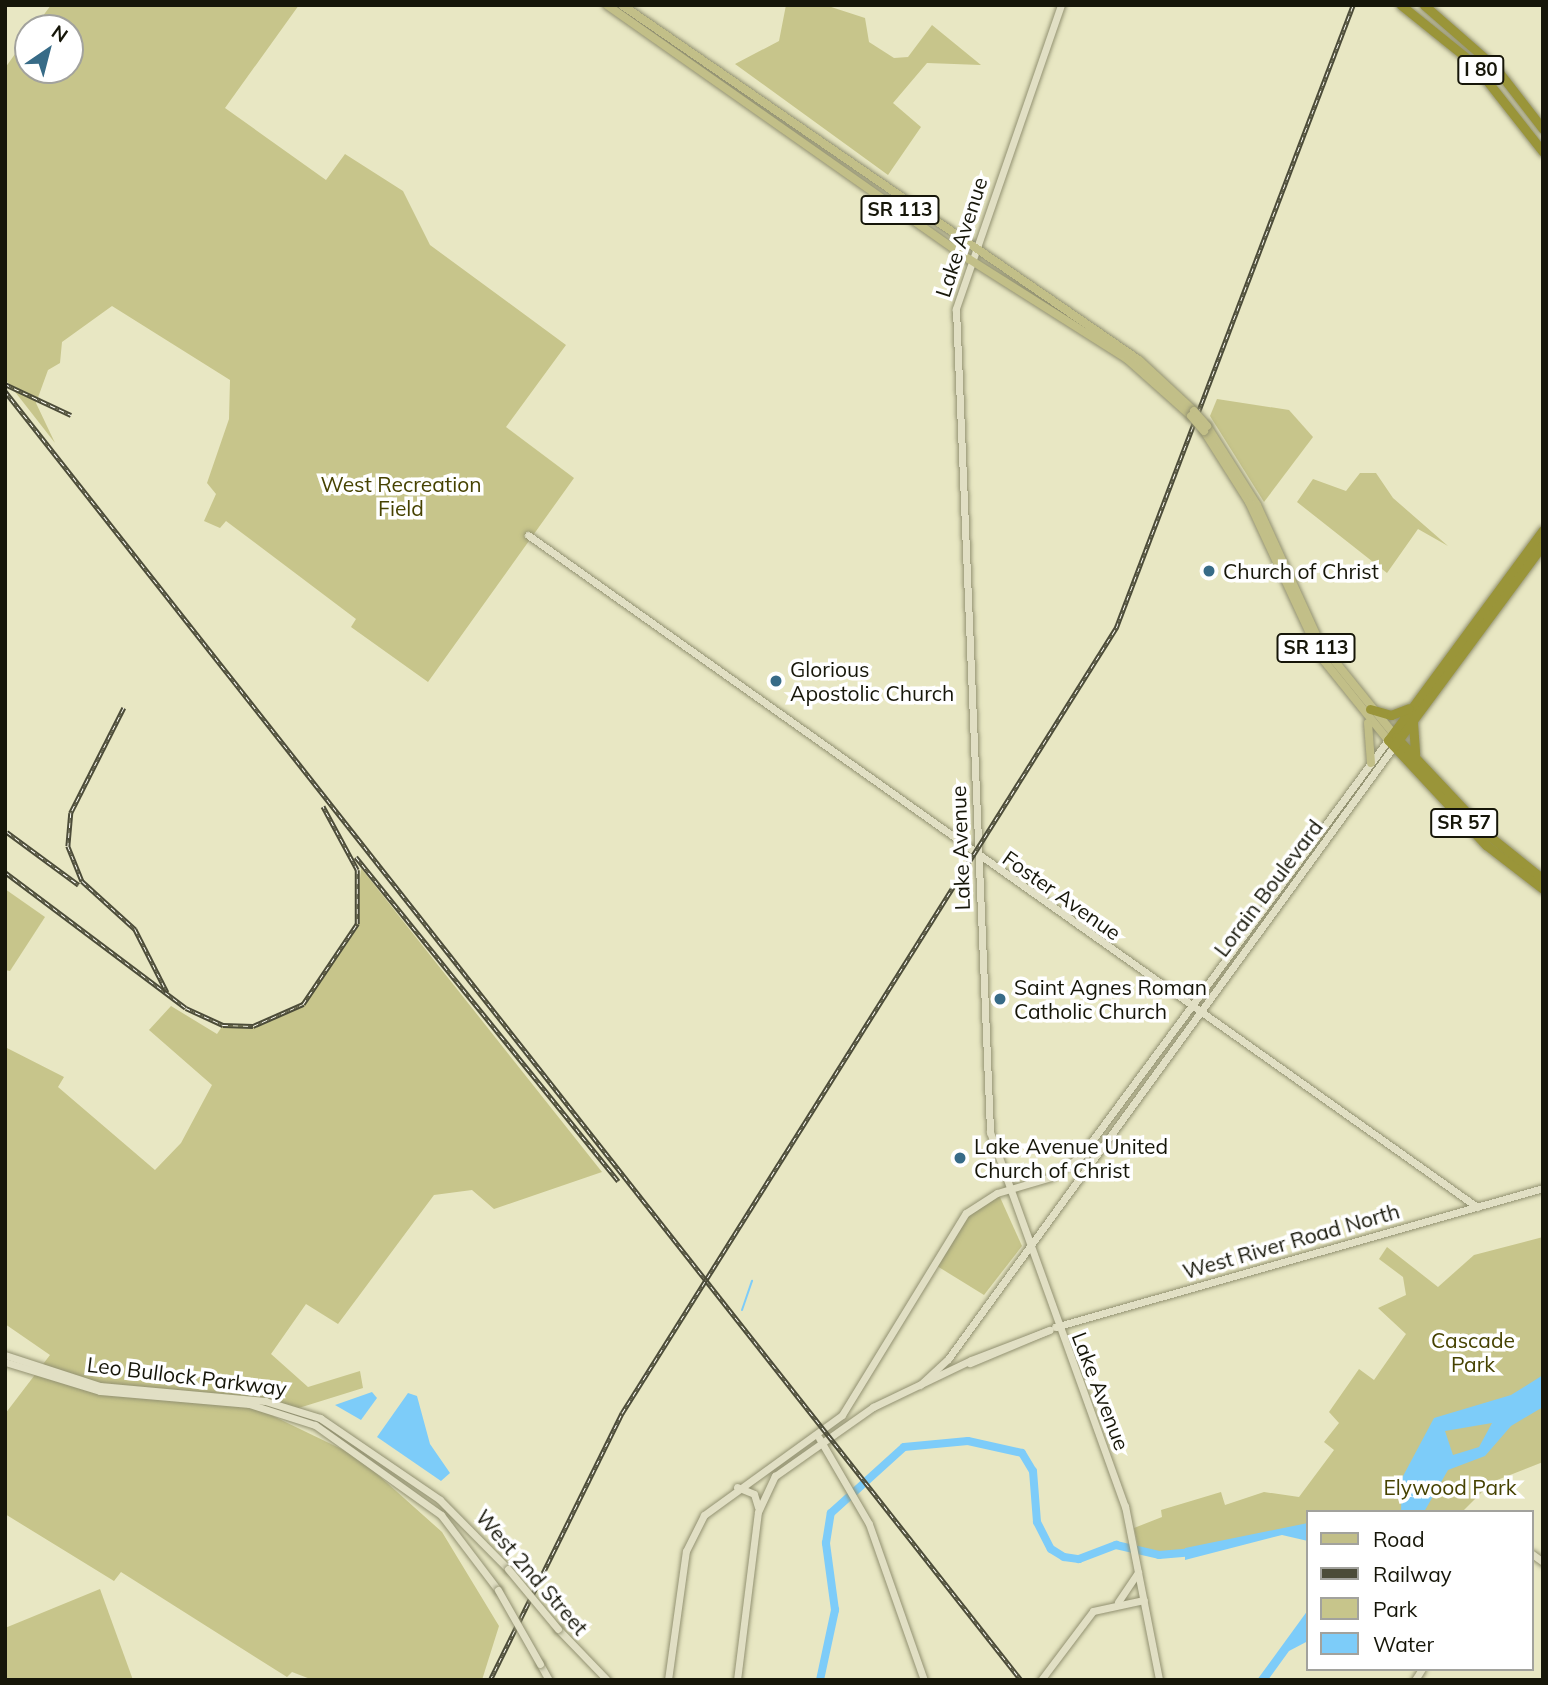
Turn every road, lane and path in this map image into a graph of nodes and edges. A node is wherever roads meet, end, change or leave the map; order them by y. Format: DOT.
graph roads {
  1 [pos="607,5"];
  2 [pos="622,5"];
  3 [pos="1061,5"];
  4 [pos="1401,5"];
  5 [pos="1424,5"];
  6 [pos="1543,129"];
  7 [pos="1543,152"];
  8 [pos="970,255"];
  9 [pos="1543,530"];
  10 [pos="528,535"];
  11 [pos="1270,543"];
  12 [pos="1543,545"];
  13 [pos="1359,709"];
  14 [pos="1370,709"];
  15 [pos="1415,711"];
  16 [pos="1393,740"];
  17 [pos="1419,762"];
  18 [pos="1371,763"];
  19 [pos="978,857"];
  20 [pos="1543,879"];
  21 [pos="1543,889"];
  22 [pos="1194,1009"];
  23 [pos="1543,1188"];
  24 [pos="1007,1189"];
  25 [pos="1477,1207"];
  26 [pos="1028,1247"];
  27 [pos="1058,1326"];
  28 [pos="5,1355"];
  29 [pos="5,1362"];
  30 [pos="920,1385"];
  31 [pos="853,1397"];
  32 [pos="867,1410"];
  33 [pos="819,1438"];
  34 [pos="356,1446"];
  35 [pos="737,1487"];
  36 [pos="758,1511"];
  37 [pos="1139,1571"];
  38 [pos="1144,1600"];
  39 [pos="1115,1605"];
  40 [pos="549,1680"];
  41 [pos="607,1680"];
  42 [pos="668,1680"];
  43 [pos="737,1680"];
  44 [pos="924,1680"];
  45 [pos="1041,1680"];
  46 [pos="1159,1680"];
  1 -- 8 [label="main road, SR 113"];
  2 -- 8 [label="main road, SR 113"];
  3 -- 8 [label="street, Lake Avenue"];
  4 -- 7 [label="highway, I 80"];
  5 -- 6 [label="highway, I 80"];
  8 -- 11 [label="main road, SR 113, bridge"];
  8 -- 19 [label="street, Lake Avenue"];
  9 -- 15 [label="highway, Lorain Boulevard"];
  10 -- 19 [label="street, Foster Avenue"];
  11 -- 13 [label="main road, SR 113"];
  11 -- 14 [label="main road, SR 113"];
  12 -- 15 [label="highway, Lorain Boulevard"];
  13 -- 16 [label="main road, SR 113"];
  13 -- 18 [label="main road"];
  14 -- 15 [label="highway"];
  14 -- 16 [label="main road, SR 113"];
  15 -- 16 [label="highway, Lorain Boulevard"];
  15 -- 17 [label="highway"];
  16 -- 17 [label="highway, SR 113"];
  16 -- 18 [label="street, Lorain Boulevard"];
  16 -- 21 [label="highway, SR 57"];
  16 -- 22 [label="street, Lorain Boulevard"];
  17 -- 20 [label="highway, SR 57"];
  18 -- 22 [label="street, Lorain Boulevard"];
  19 -- 22 [label="street, Foster Avenue"];
  19 -- 24 [label="street, Lake Avenue"];
  22 -- 24 [label="street, Lorain Boulevard"];
  22 -- 25 [label="street, Foster Avenue"];
  22 -- 26 [label="street, Lorain Boulevard"];
  23 -- 25 [label="street, West River Road North"];
  24 -- 26 [label="street, Lake Avenue"];
  24 -- 31 [label="street"];
  25 -- 27 [label="street, West River Road North"];
  26 -- 27 [label="street, Lake Avenue"];
  26 -- 30 [label="street, Lorain Boulevard"];
  27 -- 30 [label="street, West River Road North"];
  27 -- 37 [label="street, Lake Avenue"];
  28 -- 34 [label="street, Leo Bullock Parkway"];
  29 -- 34 [label="street, Leo Bullock Parkway"];
  30 -- 32 [label="street, West River Road North"];
  31 -- 32 [label="street"];
  31 -- 33 [label="street"];
  32 -- 33 [label="street, West River Road North"];
  33 -- 35 [label="street"];
  33 -- 36 [label="street, West River Road North"];
  33 -- 44 [label="street"];
  34 -- 40 [label="street, bridge"];
  34 -- 41 [label="street, West 2nd Street, bridge"];
  35 -- 36 [label="street"];
  35 -- 42 [label="street"];
  36 -- 43 [label="street, West River Road North"];
  37 -- 38 [label="street, Lake Avenue"];
  37 -- 39 [label="street"];
  38 -- 39 [label="street"];
  38 -- 46 [label="street, Lake Avenue"];
  39 -- 45 [label="street"];
}
